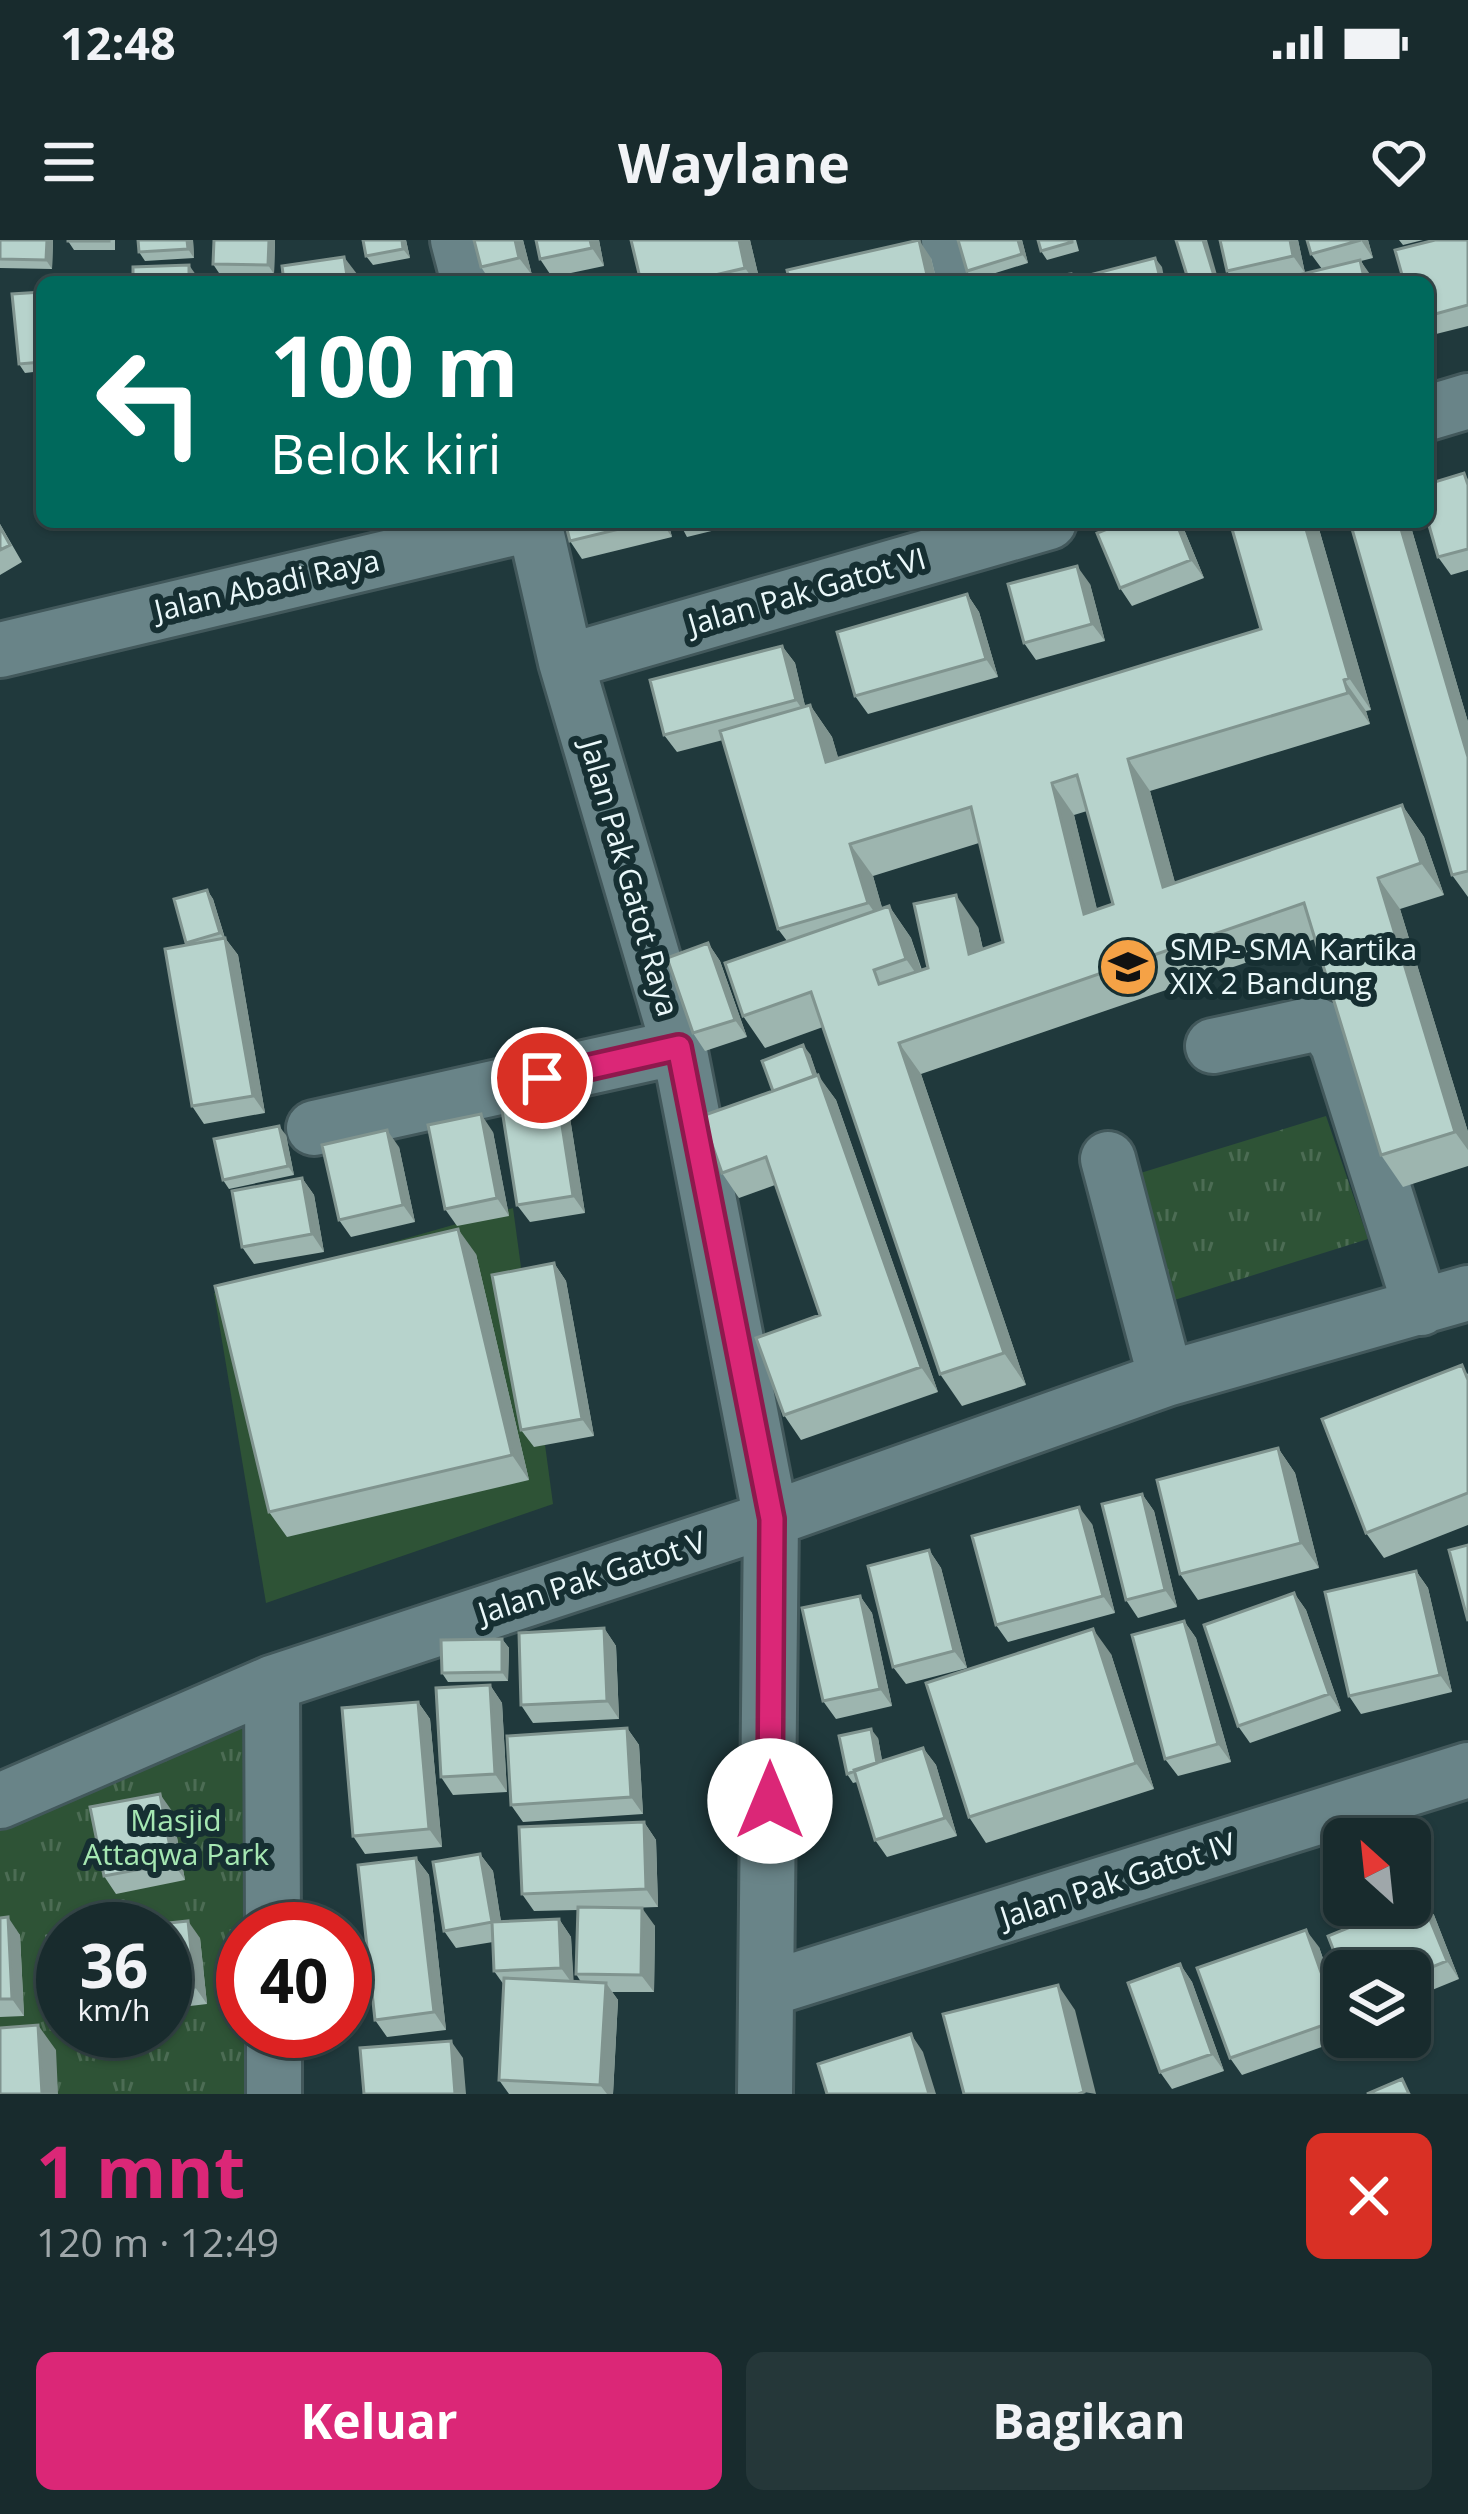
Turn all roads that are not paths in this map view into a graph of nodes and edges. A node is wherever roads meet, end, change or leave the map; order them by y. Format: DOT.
graph roads {
  1 [pos="458,240"];
  2 [pos="949,240"];
  3 [pos="467,276"];
  4 [pos="953,276"];
  5 [pos="1468,401"];
  6 [pos="1434,411"];
  7 [pos="509,528"];
  8 [pos="535,528"];
  9 [pos="1006,528"];
  10 [pos="920,540"];
  11 [pos="0,650"];
  12 [pos="566,662"];
  13 [pos="1213,1046"];
  14 [pos="679,1047"];
  15 [pos="314,1128"];
  16 [pos="1108,1159"];
  17 [pos="1444,1301"];
  18 [pos="1166,1378"];
  19 [pos="772,1519"];
  20 [pos="272,1683"];
  21 [pos="1468,1770"];
  22 [pos="0,1802"];
  23 [pos="273,1902"];
  24 [pos="768,1989"];
  25 [pos="274,2058"];
  26 [pos="274,2094"];
  27 [pos="765,2094"];
  1 -- 3 [label="street"];
  2 -- 4 [label="street"];
  5 -- 6 [label="street"];
  7 -- 11 [label="street, Jalan Abadi Raya"];
  8 -- 12 [label="street, Jalan Pak Gatot Raya"];
  9 -- 10 [label="street, Jalan Pak Gatot VI"];
  10 -- 12 [label="street, Jalan Pak Gatot VI"];
  12 -- 14 [label="street, Jalan Pak Gatot Raya"];
  13 -- 17 [label="street"];
  14 -- 15 [label="street"];
  14 -- 19 [label="street, Jalan Pak Gatot Raya"];
  16 -- 18 [label="street"];
  17 -- 18 [label="street, Jalan Pak Gatot V"];
  18 -- 19 [label="street, Jalan Pak Gatot V"];
  19 -- 20 [label="street, Jalan Pak Gatot V"];
  19 -- 24 [label="street, Jalan Pak Gatot Raya"];
  20 -- 22 [label="street, Jalan Pak Gatot V"];
  20 -- 23 [label="street"];
  21 -- 24 [label="street, Jalan Pak Gatot IV"];
  24 -- 27 [label="street, Jalan Pak Gatot Raya"];
  25 -- 26 [label="street"];
}
